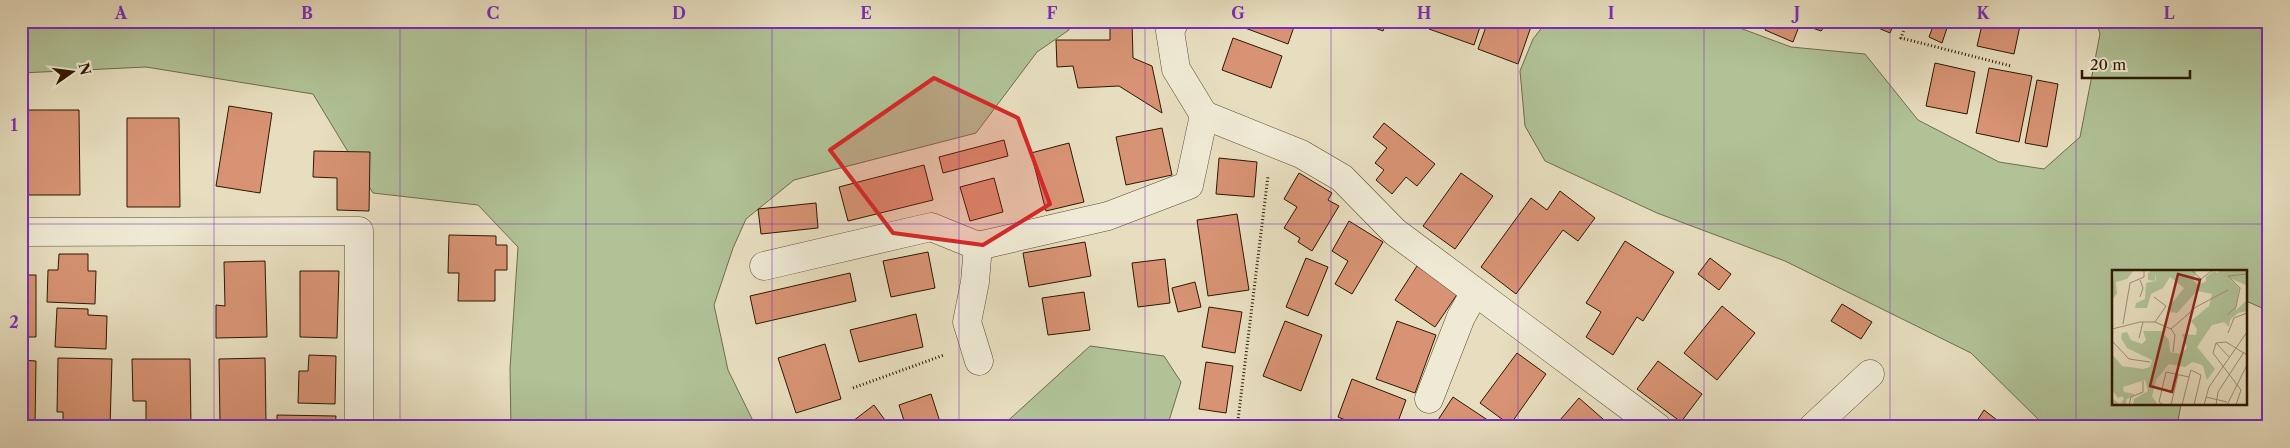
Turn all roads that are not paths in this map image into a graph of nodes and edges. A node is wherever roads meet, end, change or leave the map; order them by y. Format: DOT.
graph roads {
  1 [pos="1174,21"];
  2 [pos="1204,115"];
  3 [pos="21,232"];
  4 [pos="978,246"];
  5 [pos="764,266"];
  6 [pos="1475,292"];
  7 [pos="976,353"];
  8 [pos="1870,374"];
  9 [pos="1429,399"];
  10 [pos="359,427"];
  11 [pos="1657,427"];
  12 [pos="1813,427"];
  1 -- 2 [label="street"];
  2 -- 4 [label="street"];
  2 -- 6 [label="street"];
  3 -- 10 [label="street"];
  4 -- 5 [label="street"];
  4 -- 7 [label="street"];
  6 -- 9 [label="street"];
  6 -- 11 [label="street"];
  8 -- 12 [label="street"];
}
